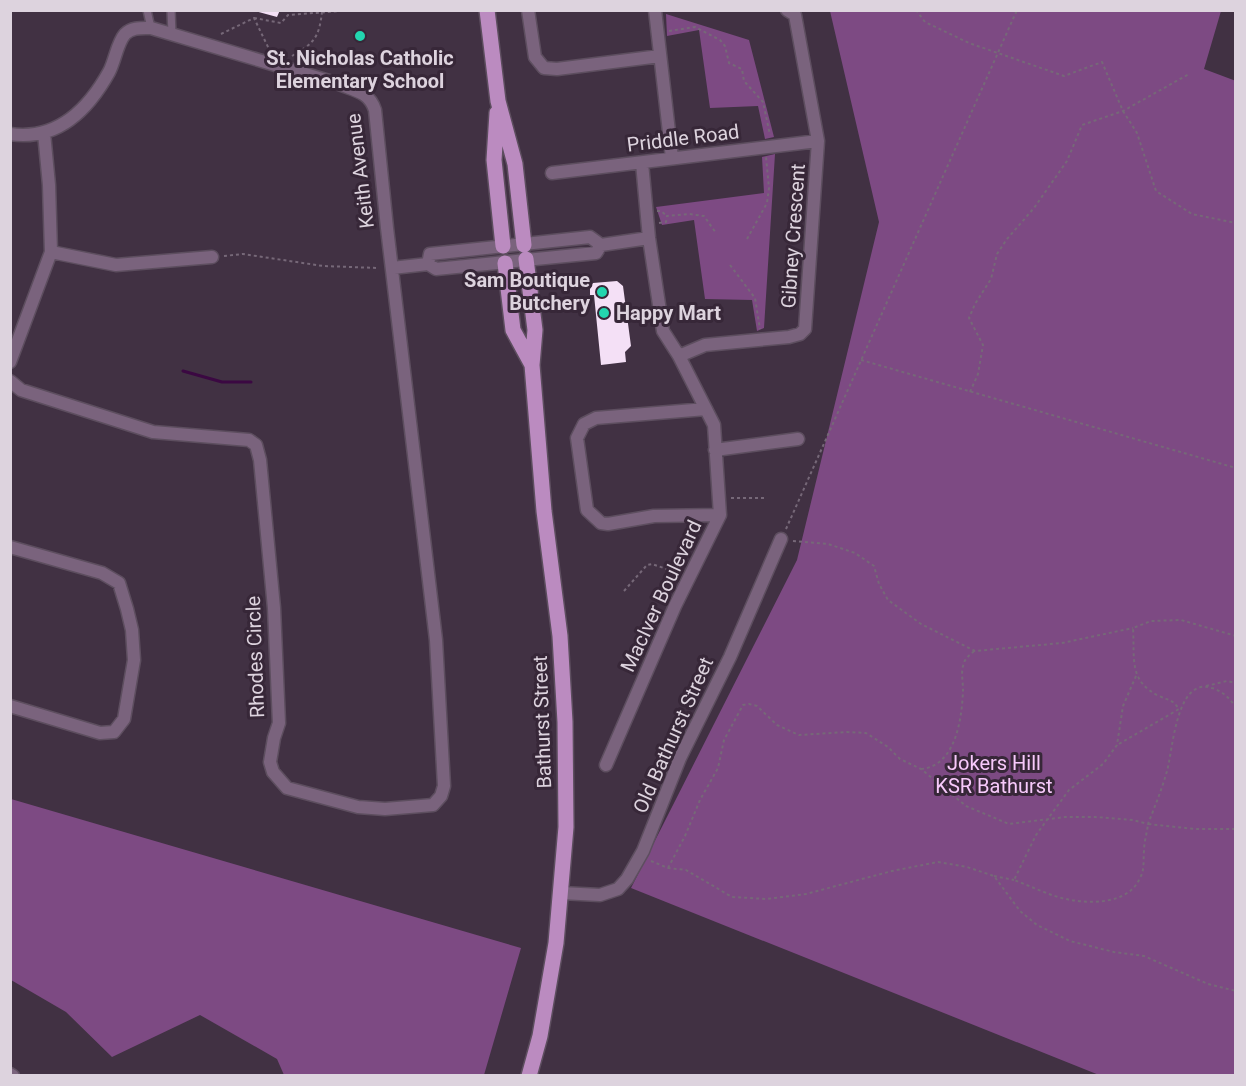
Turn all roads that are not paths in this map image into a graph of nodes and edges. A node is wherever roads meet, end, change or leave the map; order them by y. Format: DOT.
graph roads {
  1 [pos="147,10"];
  2 [pos="171,10"];
  3 [pos="487,10"];
  4 [pos="528,10"];
  5 [pos="655,10"];
  6 [pos="808,10"];
  7 [pos="791,13"];
  8 [pos="151,28"];
  9 [pos="172,34"];
  10 [pos="660,56"];
  11 [pos="498,101"];
  12 [pos="44,133"];
  13 [pos="10,135"];
  14 [pos="818,141"];
  15 [pos="672,158"];
  16 [pos="642,163"];
  17 [pos="552,173"];
  18 [pos="649,238"];
  19 [pos="503,246"];
  20 [pos="51,252"];
  21 [pos="525,252"];
  22 [pos="213,257"];
  23 [pos="505,263"];
  24 [pos="428,264"];
  25 [pos="392,268"];
  26 [pos="679,356"];
  27 [pos="10,362"];
  28 [pos="532,364"];
  29 [pos="10,381"];
  30 [pos="706,409"];
  31 [pos="798,439"];
  32 [pos="715,450"];
  33 [pos="720,514"];
  34 [pos="781,539"];
  35 [pos="10,547"];
  36 [pos="10,706"];
  37 [pos="606,765"];
  38 [pos="561,893"];
  39 [pos="529,1076"];
  1 -- 8 [label="lane"];
  2 -- 9 [label="lane"];
  3 -- 11 [label="main road, Bathurst Street"];
  4 -- 10 [label="street"];
  5 -- 10 [label="street"];
  6 -- 7 [label="street, Gibney Crescent"];
  7 -- 14 [label="street, Gibney Crescent"];
  8 -- 9 [label="street, Keith Avenue"];
  8 -- 12 [label="street"];
  9 -- 25 [label="street, Keith Avenue"];
  10 -- 15 [label="street"];
  11 -- 19 [label="main road, Bathurst Street"];
  11 -- 21 [label="main road, Bathurst Street"];
  12 -- 13 [label="street"];
  12 -- 20 [label="street"];
  14 -- 15 [label="street, Priddle Road"];
  14 -- 26 [label="street, Gibney Crescent"];
  15 -- 16 [label="street, Priddle Road"];
  16 -- 17 [label="street, Priddle Road"];
  16 -- 18 [label="street, MacIver Boulevard"];
  18 -- 21 [label="street"];
  18 -- 26 [label="street, MacIver Boulevard"];
  19 -- 21 [label="street"];
  19 -- 24 [label="street"];
  20 -- 22 [label="street"];
  20 -- 27 [label="street"];
  21 -- 23 [label="street"];
  21 -- 28 [label="main road, Bathurst Street"];
  23 -- 24 [label="street"];
  23 -- 28 [label="main road, Bathurst Street"];
  24 -- 25 [label="street"];
  25 -- 29 [label="street, Rhodes Circle"];
  26 -- 30 [label="street, MacIver Boulevard"];
  28 -- 38 [label="main road, Bathurst Street"];
  30 -- 32 [label="street, MacIver Boulevard"];
  30 -- 33 [label="street"];
  31 -- 32 [label="street"];
  32 -- 33 [label="street, MacIver Boulevard"];
  33 -- 37 [label="street, MacIver Boulevard"];
  34 -- 38 [label="street, Old Bathurst Street"];
  35 -- 36 [label="street"];
  38 -- 39 [label="main road, Bathurst Street"];
}
